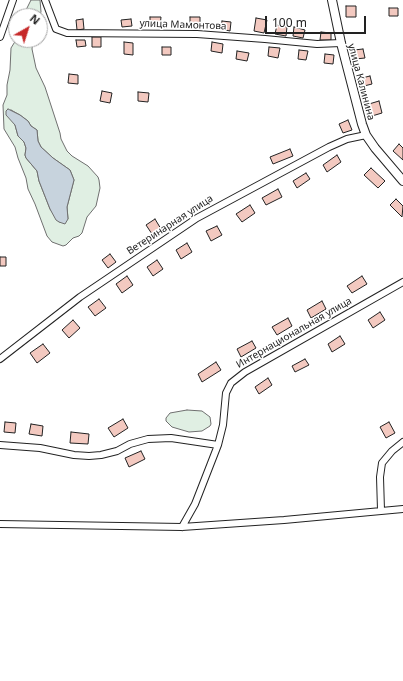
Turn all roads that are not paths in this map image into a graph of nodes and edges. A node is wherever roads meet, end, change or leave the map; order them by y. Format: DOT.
graph roads {
  1 [pos="13,0"];
  2 [pos="45,0"];
  3 [pos="332,0"];
  4 [pos="0,37"];
  5 [pos="341,43"];
  6 [pos="366,135"];
  7 [pos="403,181"];
  8 [pos="403,282"];
  9 [pos="0,356"];
  10 [pos="0,359"];
  11 [pos="403,442"];
  12 [pos="0,445"];
  13 [pos="218,445"];
  14 [pos="403,509"];
  15 [pos="381,510"];
  16 [pos="0,524"];
  17 [pos="182,527"];
  1 -- 4 [label="street"];
  2 -- 5 [label="street, улица Мамонтова"];
  3 -- 5 [label="street, улица Калинина"];
  5 -- 6 [label="street, улица Калинина"];
  6 -- 7 [label="street, улица Калинина"];
  6 -- 10 [label="street, Ветеринарная улица"];
  8 -- 13 [label="street, Интернациональная улица"];
  9 -- 10 [label="street"];
  11 -- 15 [label="street"];
  12 -- 13 [label="street"];
  13 -- 17 [label="street, Интернациональная улица"];
  14 -- 15 [label="street"];
  15 -- 17 [label="street"];
  16 -- 17 [label="street"];
}
